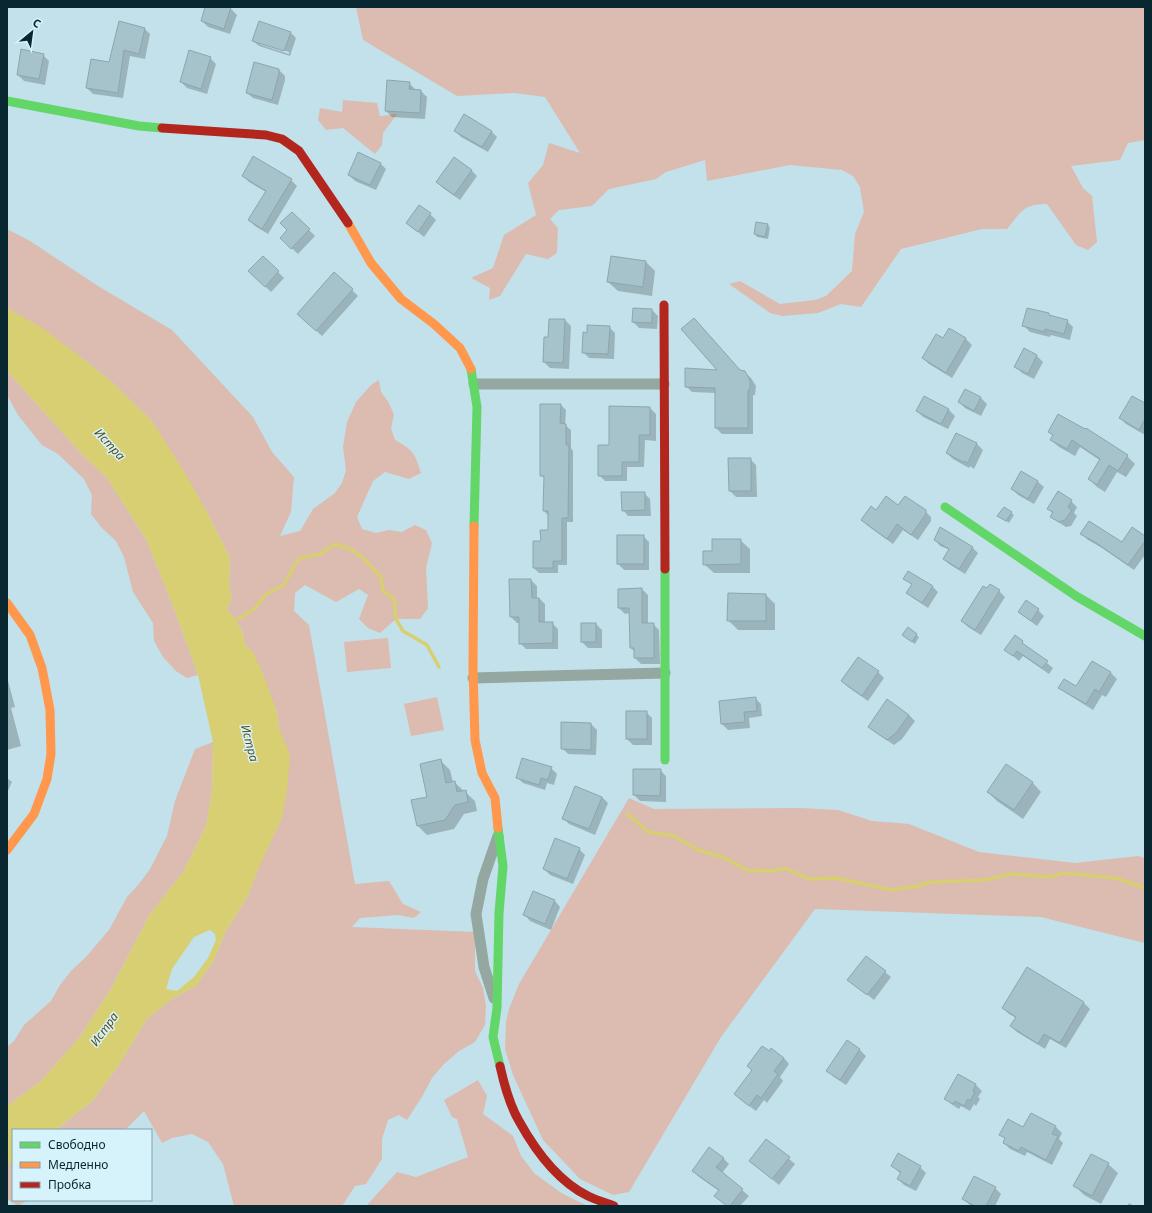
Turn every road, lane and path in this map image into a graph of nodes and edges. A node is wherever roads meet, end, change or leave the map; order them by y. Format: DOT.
graph roads {
  1 [pos="7,101"];
  2 [pos="664,305"];
  3 [pos="474,384"];
  4 [pos="664,384"];
  5 [pos="945,507"];
  6 [pos="7,603"];
  7 [pos="1145,636"];
  8 [pos="665,673"];
  9 [pos="473,678"];
  10 [pos="665,760"];
  11 [pos="500,832"];
  12 [pos="7,850"];
  13 [pos="497,1008"];
  14 [pos="614,1206"];
  1 -- 3 [label="street"];
  2 -- 4 [label="street"];
  3 -- 4 [label="street"];
  3 -- 9 [label="street"];
  4 -- 8 [label="street"];
  5 -- 7 [label="street"];
  6 -- 12 [label="street"];
  8 -- 9 [label="street"];
  8 -- 10 [label="street"];
  9 -- 11 [label="street"];
  11 -- 13 [label="street"];
  11 -- 13 [label="street"];
  13 -- 14 [label="street"];
}
